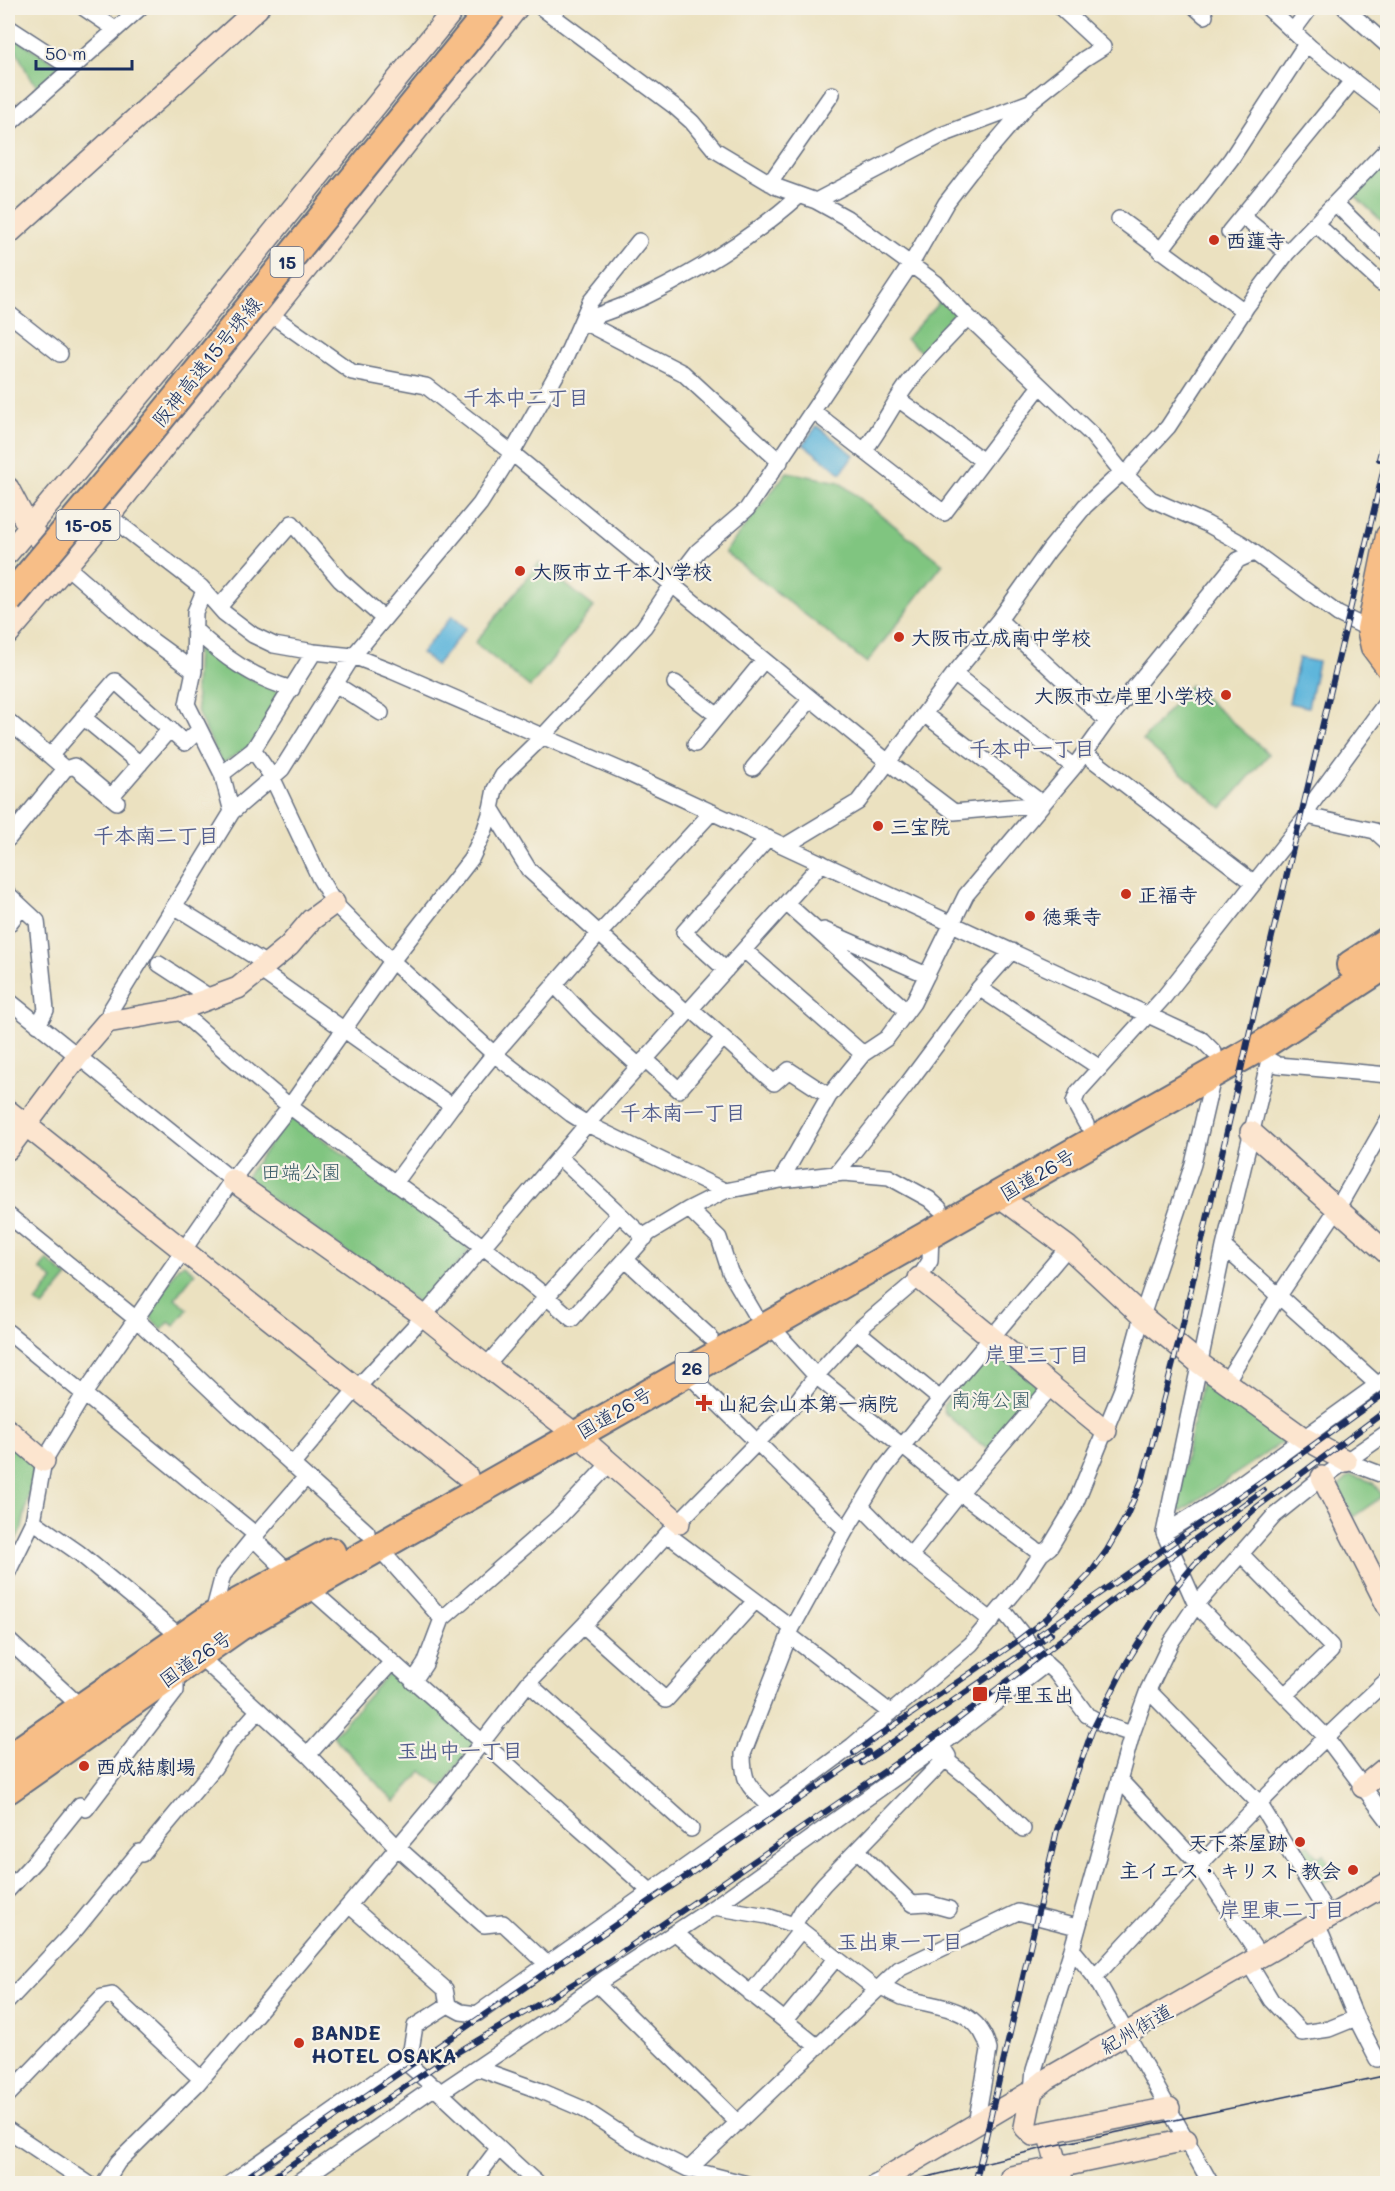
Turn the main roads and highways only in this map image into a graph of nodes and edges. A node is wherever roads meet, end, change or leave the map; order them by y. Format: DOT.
graph roads {
  1 [pos="458,8"];
  2 [pos="502,19"];
  3 [pos="158,421"];
  4 [pos="1388,536"];
  5 [pos="8,577"];
  6 [pos="8,600"];
  7 [pos="8,622"];
  8 [pos="1388,667"];
  9 [pos="1388,941"];
  10 [pos="1388,963"];
  11 [pos="1214,1063"];
  12 [pos="935,1221"];
  13 [pos="761,1319"];
  14 [pos="568,1428"];
  15 [pos="372,1540"];
  16 [pos="299,1581"];
  17 [pos="190,1647"];
  18 [pos="17,1756"];
  19 [pos="8,1789"];
  1 -- 5 [label="highway, 阪神高速15号堺線 / 15"];
  2 -- 3 [label="highway, 阪神高速15号堺線 / 15, bridge"];
  3 -- 6 [label="highway, 阪神高速15号堺線 / 15, bridge"];
  3 -- 7 [label="highway, 15-05, bridge"];
  4 -- 8 [label="main road"];
  9 -- 11 [label="highway, 国道26号 / 26"];
  10 -- 11 [label="highway, 国道26号 / 26"];
  11 -- 12 [label="highway, 国道26号 / 26"];
  11 -- 12 [label="highway, 国道26号 / 26"];
  12 -- 13 [label="highway, 国道26号 / 26"];
  13 -- 14 [label="highway, 国道26号 / 26"];
  13 -- 14 [label="highway, 国道26号 / 26"];
  14 -- 15 [label="highway, 国道26号 / 26"];
  14 -- 15 [label="highway, 国道26号 / 26"];
  15 -- 16 [label="highway, 国道26号 / 26"];
  16 -- 17 [label="highway, 国道26号 / 26"];
  16 -- 17 [label="highway, 国道26号 / 26"];
  17 -- 18 [label="highway, 国道26号 / 26"];
  17 -- 18 [label="highway, 国道26号 / 26"];
  18 -- 19 [label="highway, 国道26号 / 26"];
}
